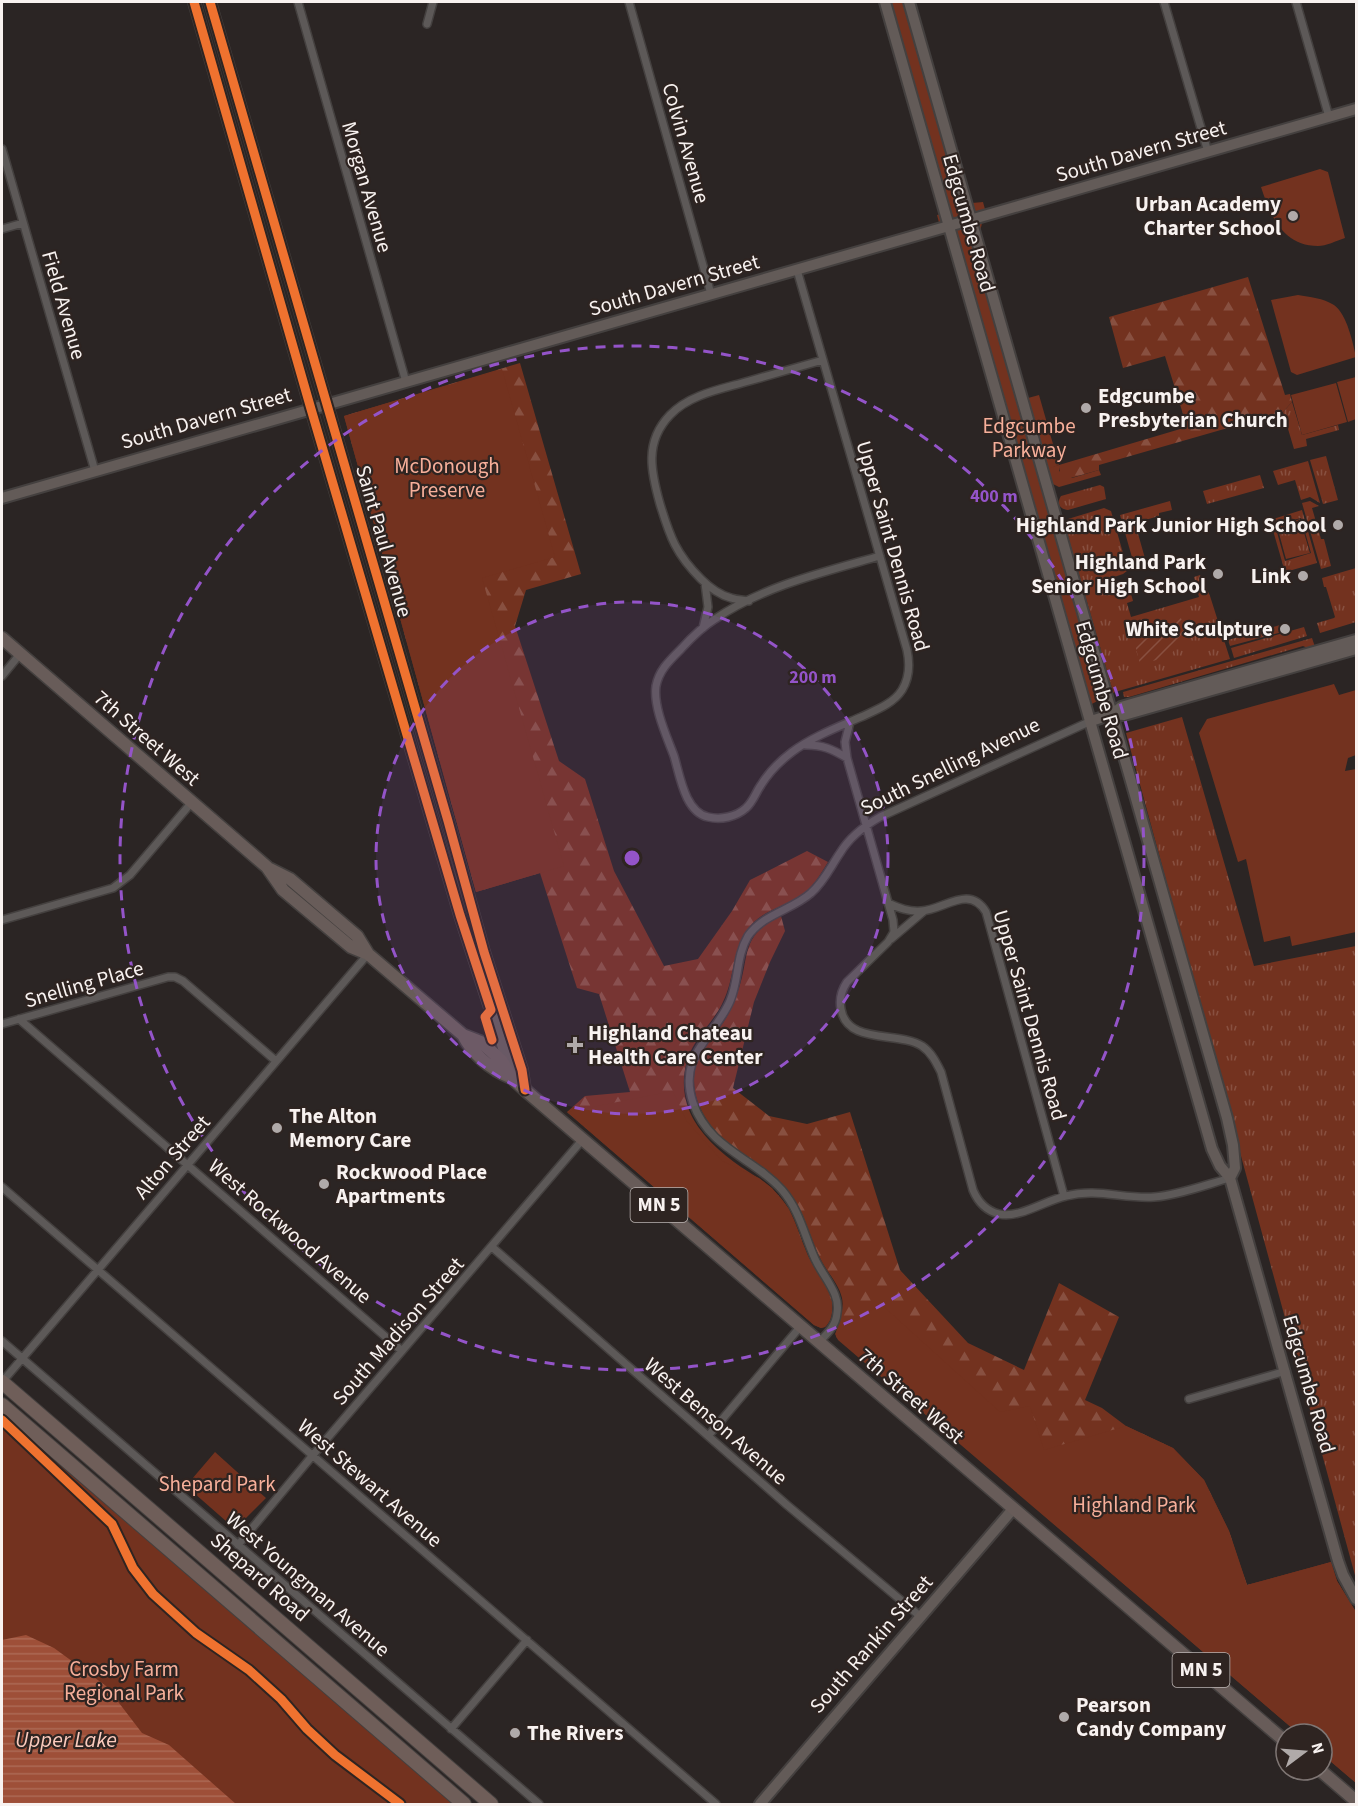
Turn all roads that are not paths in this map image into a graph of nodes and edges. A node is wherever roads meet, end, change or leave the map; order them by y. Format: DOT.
graph roads {
  1 [pos="194,2"];
  2 [pos="210,2"];
  3 [pos="298,2"];
  4 [pos="433,2"];
  5 [pos="629,2"];
  6 [pos="885,2"];
  7 [pos="909,2"];
  8 [pos="1164,2"];
  9 [pos="1296,2"];
  10 [pos="427,24"];
  11 [pos="1356,109"];
  12 [pos="1329,117"];
  13 [pos="2,149"];
  14 [pos="1208,152"];
  15 [pos="971,220"];
  16 [pos="23,223"];
  17 [pos="949,226"];
  18 [pos="2,229"];
  19 [pos="797,270"];
  20 [pos="711,294"];
  21 [pos="823,360"];
  22 [pos="406,382"];
  23 [pos="326,405"];
  24 [pos="311,409"];
  25 [pos="95,471"];
  26 [pos="2,498"];
  27 [pos="880,556"];
  28 [pos="705,583"];
  29 [pos="749,601"];
  30 [pos="703,628"];
  31 [pos="2,638"];
  32 [pos="1356,640"];
  33 [pos="1356,649"];
  34 [pos="20,654"];
  35 [pos="2,676"];
  36 [pos="1113,714"];
  37 [pos="1091,721"];
  38 [pos="850,722"];
  39 [pos="803,744"];
  40 [pos="847,758"];
  41 [pos="192,802"];
  42 [pos="866,826"];
  43 [pos="888,903"];
  44 [pos="924,911"];
  45 [pos="2,920"];
  46 [pos="888,942"];
  47 [pos="368,954"];
  48 [pos="19,1019"];
  49 [pos="2,1024"];
  50 [pos="276,1061"];
  51 [pos="525,1090"];
  52 [pos="583,1139"];
  53 [pos="187,1164"];
  54 [pos="1230,1178"];
  55 [pos="2,1187"];
  56 [pos="1064,1196"];
  57 [pos="492,1247"];
  58 [pos="97,1269"];
  59 [pos="800,1327"];
  60 [pos="2,1341"];
  61 [pos="819,1342"];
  62 [pos="402,1351"];
  63 [pos="21,1358"];
  64 [pos="1286,1371"];
  65 [pos="2,1382"];
  66 [pos="1189,1399"];
  67 [pos="2,1404"];
  68 [pos="709,1435"];
  69 [pos="313,1455"];
  70 [pos="1013,1509"];
  71 [pos="238,1545"];
  72 [pos="1356,1599"];
  73 [pos="921,1617"];
  74 [pos="527,1640"];
  75 [pos="451,1729"];
  76 [pos="1274,1732"];
  77 [pos="1334,1782"];
  78 [pos="1356,1801"];
  79 [pos="464,1804"];
  80 [pos="491,1804"];
  81 [pos="539,1804"];
  82 [pos="716,1804"];
  83 [pos="760,1804"];
  1 -- 24 [label="street, Saint Paul Avenue"];
  2 -- 23 [label="street, Saint Paul Avenue"];
  3 -- 22 [label="street, Morgan Avenue"];
  4 -- 10 [label="street"];
  5 -- 20 [label="street, Colvin Avenue"];
  6 -- 17 [label="street, Edgcumbe Road"];
  7 -- 15 [label="street, Edgcumbe Road"];
  8 -- 14 [label="street"];
  9 -- 12 [label="street"];
  11 -- 12 [label="street, South Davern Street"];
  12 -- 14 [label="street, South Davern Street"];
  13 -- 16 [label="street, Field Avenue"];
  14 -- 15 [label="street, South Davern Street"];
  15 -- 17 [label="street, South Davern Street"];
  15 -- 36 [label="street, Edgcumbe Road"];
  16 -- 18 [label="street"];
  16 -- 25 [label="street, Field Avenue"];
  17 -- 19 [label="street, South Davern Street"];
  17 -- 37 [label="street, Edgcumbe Road"];
  19 -- 20 [label="street, South Davern Street"];
  19 -- 21 [label="street, Upper Saint Dennis Road"];
  20 -- 22 [label="street, South Davern Street"];
  21 -- 27 [label="street, Upper Saint Dennis Road"];
  21 -- 28 [label="street"];
  22 -- 23 [label="street, South Davern Street"];
  23 -- 24 [label="street, South Davern Street"];
  23 -- 51 [label="street, Saint Paul Avenue"];
  24 -- 25 [label="street, South Davern Street"];
  24 -- 51 [label="street, Saint Paul Avenue"];
  25 -- 26 [label="street, South Davern Street"];
  27 -- 29 [label="street, Upper Saint Dennis Road"];
  27 -- 38 [label="street, Upper Saint Dennis Road"];
  28 -- 29 [label="street"];
  28 -- 30 [label="street"];
  29 -- 30 [label="street, Upper Saint Dennis Road"];
  30 -- 39 [label="street, Upper Saint Dennis Road"];
  31 -- 34 [label="main road, 7th Street West / MN 5"];
  32 -- 36 [label="street, South Snelling Avenue"];
  33 -- 36 [label="street, South Snelling Avenue"];
  34 -- 35 [label="street"];
  34 -- 41 [label="main road, 7th Street West / MN 5"];
  36 -- 37 [label="street, South Snelling Avenue"];
  36 -- 54 [label="street, Edgcumbe Road"];
  37 -- 42 [label="street, South Snelling Avenue"];
  37 -- 54 [label="street, Edgcumbe Road"];
  38 -- 39 [label="street, Upper Saint Dennis Road"];
  38 -- 40 [label="street"];
  39 -- 40 [label="street"];
  40 -- 42 [label="street"];
  41 -- 45 [label="street"];
  41 -- 47 [label="main road, 7th Street West / MN 5"];
  42 -- 43 [label="street"];
  42 -- 61 [label="street, South Snelling Avenue"];
  43 -- 44 [label="street, Upper Saint Dennis Road"];
  43 -- 46 [label="street"];
  44 -- 46 [label="street"];
  44 -- 56 [label="street, Upper Saint Dennis Road"];
  46 -- 56 [label="street"];
  47 -- 50 [label="street, Alton Street"];
  47 -- 51 [label="main road, 7th Street West / MN 5"];
  48 -- 49 [label="street, Snelling Place"];
  48 -- 50 [label="street, Snelling Place"];
  48 -- 53 [label="street, West Rockwood Avenue"];
  50 -- 53 [label="street, Alton Street"];
  51 -- 52 [label="main road, 7th Street West / MN 5"];
  52 -- 57 [label="street, South Madison Street"];
  52 -- 59 [label="main road, 7th Street West / MN 5"];
  53 -- 58 [label="street, Alton Street"];
  53 -- 62 [label="street, West Rockwood Avenue"];
  54 -- 56 [label="street"];
  54 -- 64 [label="street, Edgcumbe Road"];
  55 -- 58 [label="street, West Stewart Avenue"];
  57 -- 62 [label="street, South Madison Street"];
  57 -- 68 [label="street, West Benson Avenue"];
  58 -- 63 [label="street, Alton Street"];
  58 -- 69 [label="street, West Stewart Avenue"];
  59 -- 61 [label="main road, 7th Street West / MN 5"];
  59 -- 68 [label="street"];
  60 -- 63 [label="street, West Youngman Avenue"];
  61 -- 70 [label="main road, 7th Street West / MN 5"];
  62 -- 69 [label="street, South Madison Street"];
  63 -- 65 [label="street, Alton Street"];
  63 -- 71 [label="street, West Youngman Avenue"];
  64 -- 66 [label="street"];
  64 -- 72 [label="street, Edgcumbe Road"];
  65 -- 80 [label="highway, Shepard Road"];
  67 -- 79 [label="highway, Shepard Road"];
  68 -- 73 [label="street, West Benson Avenue"];
  69 -- 71 [label="street, South Madison Street"];
  69 -- 74 [label="street, West Stewart Avenue"];
  70 -- 73 [label="street, South Rankin Street"];
  70 -- 76 [label="main road, 7th Street West / MN 5"];
  71 -- 75 [label="street, West Youngman Avenue"];
  73 -- 83 [label="street, South Rankin Street"];
  74 -- 75 [label="street"];
  74 -- 82 [label="street, West Stewart Avenue"];
  75 -- 81 [label="street, West Youngman Avenue"];
  77 -- 78 [label="main road"];
}
